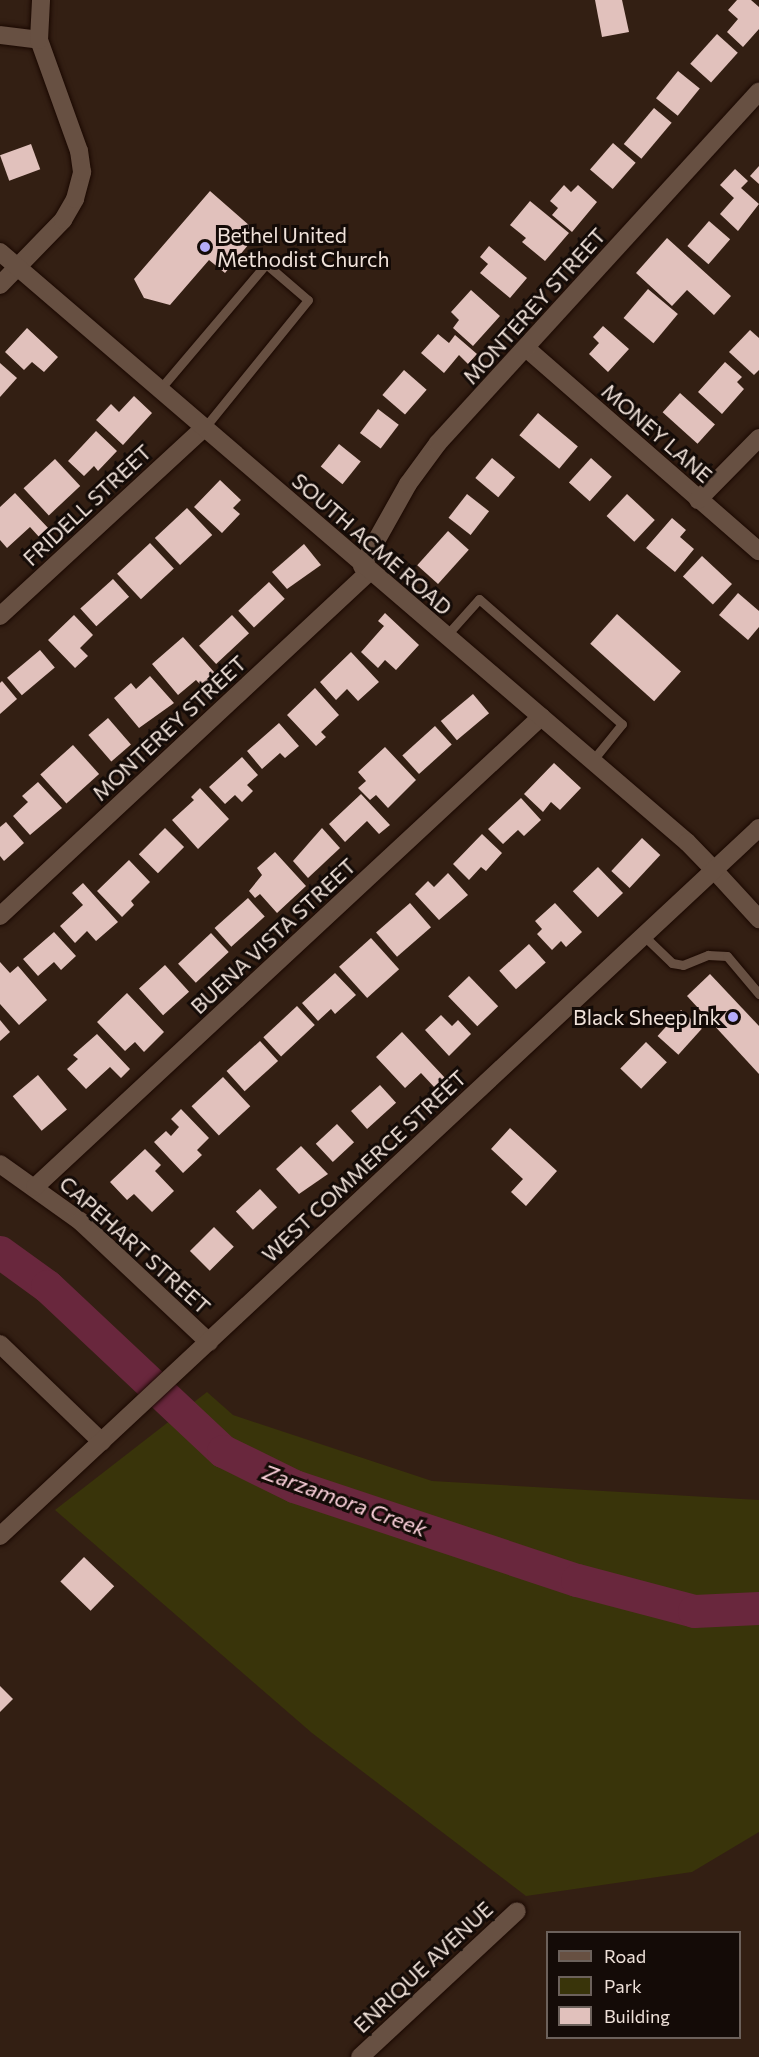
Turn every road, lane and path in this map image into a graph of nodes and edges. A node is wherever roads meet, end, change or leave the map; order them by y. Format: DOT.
graph roads {
  1 [pos="41,0"];
  2 [pos="0,34"];
  3 [pos="39,40"];
  4 [pos="759,91"];
  5 [pos="0,252"];
  6 [pos="18,268"];
  7 [pos="0,285"];
  8 [pos="526,348"];
  9 [pos="160,389"];
  10 [pos="205,427"];
  11 [pos="759,438"];
  12 [pos="698,500"];
  13 [pos="759,551"];
  14 [pos="365,569"];
  15 [pos="0,616"];
  16 [pos="446,637"];
  17 [pos="541,717"];
  18 [pos="592,761"];
  19 [pos="759,828"];
  20 [pos="714,870"];
  21 [pos="0,916"];
  22 [pos="759,919"];
  23 [pos="644,936"];
  24 [pos="759,994"];
  25 [pos="0,1164"];
  26 [pos="35,1187"];
  27 [pos="209,1342"];
  28 [pos="0,1344"];
  29 [pos="102,1442"];
  30 [pos="0,1536"];
  31 [pos="517,1911"];
  32 [pos="360,2057"];
  1 -- 3 [label="street"];
  2 -- 3 [label="street"];
  3 -- 6 [label="street"];
  4 -- 8 [label="street, MONTEREY STREET"];
  5 -- 6 [label="street, SOUTH ACME ROAD"];
  6 -- 7 [label="street"];
  6 -- 9 [label="street, SOUTH ACME ROAD"];
  8 -- 12 [label="street, MONEY LANE"];
  8 -- 14 [label="street, MONTEREY STREET"];
  9 -- 10 [label="street, SOUTH ACME ROAD"];
  9 -- 10 [label="lane"];
  10 -- 14 [label="street, SOUTH ACME ROAD"];
  10 -- 15 [label="street, FRIDELL STREET"];
  11 -- 12 [label="street"];
  12 -- 13 [label="street, MONEY LANE"];
  14 -- 16 [label="street, SOUTH ACME ROAD"];
  14 -- 21 [label="street, MONTEREY STREET"];
  16 -- 17 [label="street, SOUTH ACME ROAD"];
  16 -- 18 [label="lane"];
  17 -- 18 [label="street, SOUTH ACME ROAD"];
  17 -- 26 [label="street, BUENA VISTA STREET"];
  18 -- 20 [label="street, SOUTH ACME ROAD"];
  19 -- 20 [label="street, WEST COMMERCE STREET"];
  20 -- 22 [label="street, SOUTH ACME ROAD"];
  20 -- 23 [label="street, WEST COMMERCE STREET"];
  23 -- 24 [label="lane"];
  23 -- 27 [label="street, WEST COMMERCE STREET"];
  25 -- 26 [label="street, CAPEHART STREET"];
  26 -- 27 [label="street, CAPEHART STREET"];
  27 -- 29 [label="street, WEST COMMERCE STREET"];
  28 -- 29 [label="street"];
  29 -- 30 [label="street, WEST COMMERCE STREET"];
  31 -- 32 [label="street, ENRIQUE AVENUE"];
}
